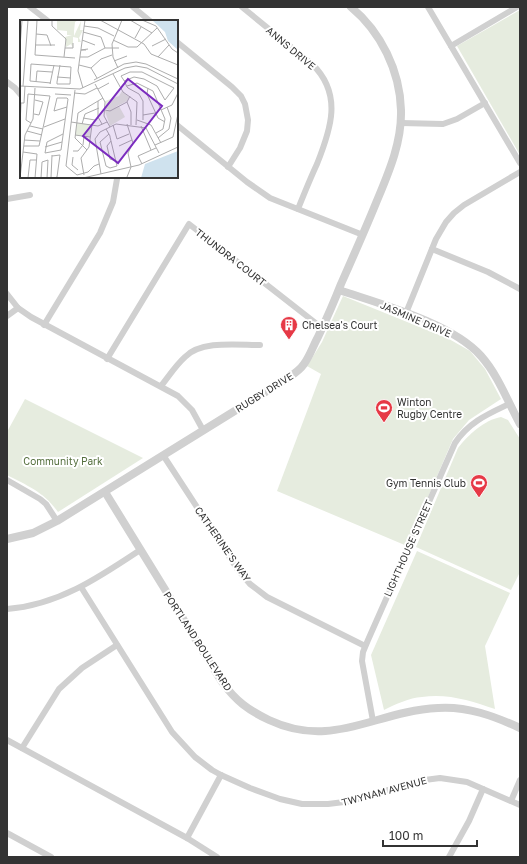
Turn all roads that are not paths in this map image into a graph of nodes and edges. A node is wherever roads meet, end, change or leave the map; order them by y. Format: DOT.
graph roads {
  1 [pos="30,7"];
  2 [pos="42,7"];
  3 [pos="133,7"];
  4 [pos="242,7"];
  5 [pos="351,7"];
  6 [pos="428,7"];
  7 [pos="517,7"];
  8 [pos="509,9"];
  9 [pos="38,13"];
  10 [pos="47,20"];
  11 [pos="149,20"];
  12 [pos="178,43"];
  13 [pos="451,46"];
  14 [pos="7,82"];
  15 [pos="20,94"];
  16 [pos="484,103"];
  17 [pos="401,123"];
  18 [pos="178,127"];
  19 [pos="520,163"];
  20 [pos="228,167"];
  21 [pos="520,172"];
  22 [pos="116,179"];
  23 [pos="30,195"];
  24 [pos="7,199"];
  25 [pos="298,210"];
  26 [pos="363,235"];
  27 [pos="432,249"];
  28 [pos="520,289"];
  29 [pos="339,290"];
  30 [pos="7,294"];
  31 [pos="18,308"];
  32 [pos="406,313"];
  33 [pos="7,316"];
  34 [pos="44,325"];
  35 [pos="322,328"];
  36 [pos="260,345"];
  37 [pos="107,359"];
  38 [pos="161,386"];
  39 [pos="509,404"];
  40 [pos="520,424"];
  41 [pos="203,430"];
  42 [pos="163,456"];
  43 [pos="7,480"];
  44 [pos="105,492"];
  45 [pos="57,521"];
  46 [pos="7,539"];
  47 [pos="140,550"];
  48 [pos="81,587"];
  49 [pos="7,609"];
  50 [pos="117,645"];
  51 [pos="365,646"];
  52 [pos="373,721"];
  53 [pos="520,728"];
  54 [pos="7,740"];
  55 [pos="22,748"];
  56 [pos="221,775"];
  57 [pos="520,780"];
  58 [pos="483,789"];
  59 [pos="511,801"];
  60 [pos="520,805"];
  61 [pos="7,833"];
  62 [pos="187,838"];
  63 [pos="51,857"];
  64 [pos="217,857"];
  65 [pos="449,857"];
  1 -- 9 [label="street"];
  2 -- 9 [label="street"];
  3 -- 11 [label="street"];
  4 -- 25 [label="street, ANNS DRIVE"];
  5 -- 17 [label="street, RUGBY DRIVE"];
  6 -- 13 [label="street"];
  7 -- 8 [label="street"];
  8 -- 13 [label="street"];
  9 -- 10 [label="street"];
  12 -- 20 [label="street"];
  13 -- 16 [label="street"];
  14 -- 15 [label="street"];
  16 -- 17 [label="street"];
  16 -- 19 [label="street"];
  17 -- 26 [label="street, RUGBY DRIVE"];
  18 -- 20 [label="street"];
  20 -- 25 [label="street"];
  21 -- 27 [label="street"];
  22 -- 34 [label="street"];
  23 -- 24 [label="street"];
  25 -- 26 [label="street"];
  26 -- 29 [label="street, RUGBY DRIVE"];
  27 -- 28 [label="street"];
  27 -- 32 [label="street"];
  29 -- 32 [label="street, JASMINE DRIVE"];
  29 -- 35 [label="street, RUGBY DRIVE"];
  30 -- 31 [label="street"];
  31 -- 33 [label="street"];
  31 -- 34 [label="street"];
  32 -- 39 [label="street, JASMINE DRIVE"];
  34 -- 37 [label="street"];
  35 -- 37 [label="street, THUNDRA COURT"];
  35 -- 41 [label="street, RUGBY DRIVE"];
  36 -- 38 [label="street"];
  37 -- 38 [label="street"];
  38 -- 41 [label="street"];
  39 -- 40 [label="street, JASMINE DRIVE"];
  39 -- 51 [label="street, LIGHTHOUSE STREET"];
  41 -- 42 [label="street, RUGBY DRIVE"];
  42 -- 44 [label="street, RUGBY DRIVE"];
  42 -- 51 [label="street, CATHERINE'S WAY"];
  43 -- 45 [label="street"];
  44 -- 45 [label="street, RUGBY DRIVE"];
  44 -- 47 [label="street, PORTLAND BOULEVARD"];
  45 -- 46 [label="street, RUGBY DRIVE"];
  47 -- 48 [label="street"];
  47 -- 52 [label="street, PORTLAND BOULEVARD"];
  48 -- 49 [label="street"];
  48 -- 50 [label="street, TWYNAM AVENUE"];
  50 -- 55 [label="street"];
  50 -- 56 [label="street, TWYNAM AVENUE"];
  51 -- 52 [label="street, LIGHTHOUSE STREET"];
  52 -- 53 [label="street, PORTLAND BOULEVARD"];
  54 -- 55 [label="street"];
  55 -- 62 [label="street"];
  56 -- 58 [label="street, TWYNAM AVENUE"];
  56 -- 62 [label="street"];
  57 -- 59 [label="street"];
  58 -- 59 [label="street, TWYNAM AVENUE"];
  58 -- 65 [label="street"];
  59 -- 60 [label="street, TWYNAM AVENUE"];
  61 -- 63 [label="street"];
  62 -- 64 [label="street"];
}
